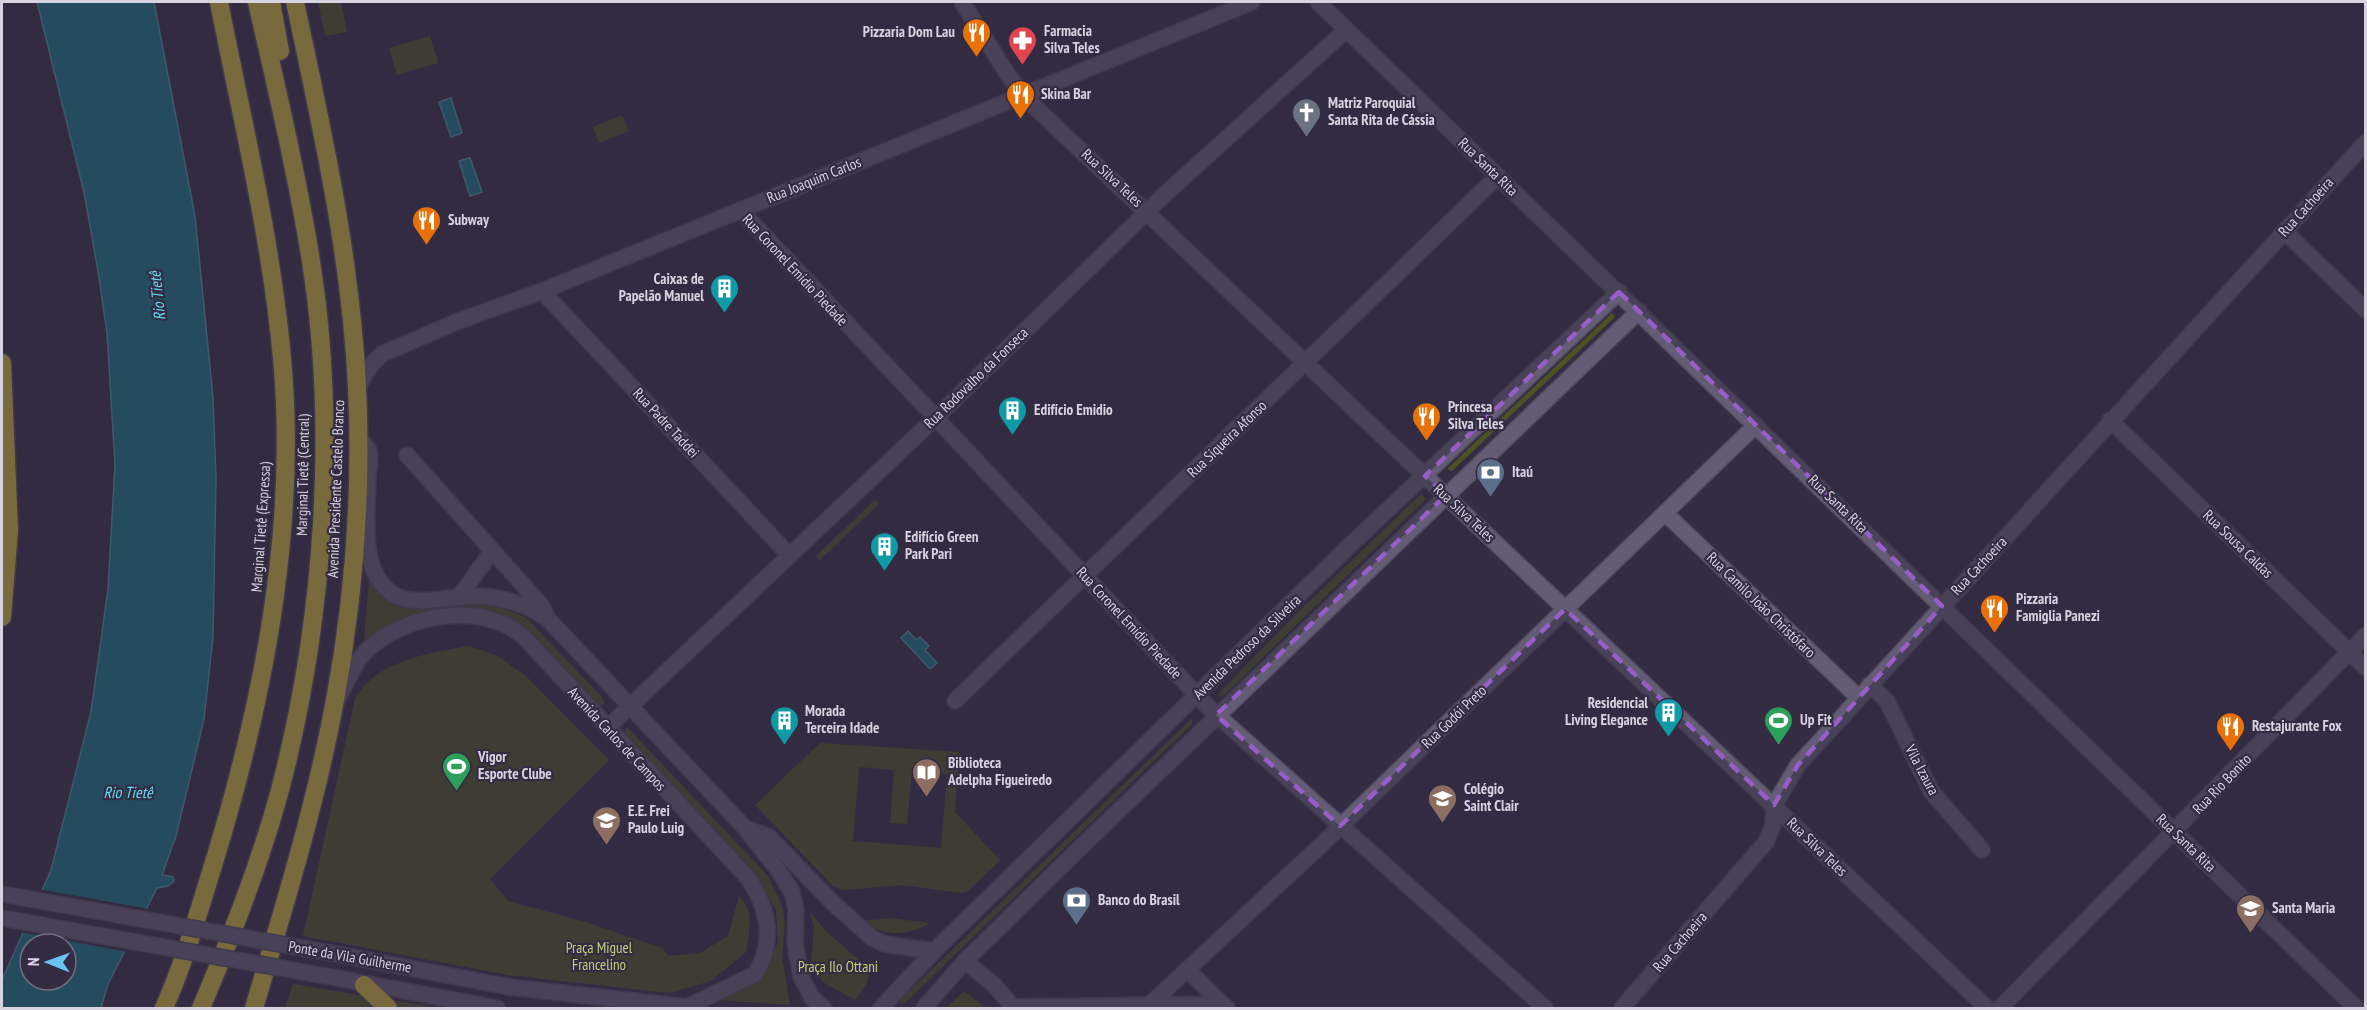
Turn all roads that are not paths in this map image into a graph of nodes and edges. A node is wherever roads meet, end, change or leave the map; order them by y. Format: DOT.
graph roads {
  1 [pos="219,2"];
  2 [pos="257,2"];
  3 [pos="271,2"];
  4 [pos="295,2"];
  5 [pos="962,2"];
  6 [pos="1252,2"];
  7 [pos="1318,2"];
  8 [pos="1346,30"];
  9 [pos="1024,95"];
  10 [pos="2366,142"];
  11 [pos="290,151"];
  12 [pos="1498,176"];
  13 [pos="740,210"];
  14 [pos="1148,211"];
  15 [pos="2284,231"];
  16 [pos="542,291"];
  17 [pos="1619,292"];
  18 [pos="2366,310"];
  19 [pos="1639,311"];
  20 [pos="2,363"];
  21 [pos="1306,363"];
  22 [pos="357,388"];
  23 [pos="935,418"];
  24 [pos="2110,420"];
  25 [pos="1756,425"];
  26 [pos="358,436"];
  27 [pos="407,455"];
  28 [pos="1425,476"];
  29 [pos="1446,496"];
  30 [pos="1665,513"];
  31 [pos="492,550"];
  32 [pos="790,556"];
  33 [pos="1085,577"];
  34 [pos="459,597"];
  35 [pos="1942,606"];
  36 [pos="1566,609"];
  37 [pos="2,617"];
  38 [pos="548,619"];
  39 [pos="2366,635"];
  40 [pos="2349,652"];
  41 [pos="2366,668"];
  42 [pos="1870,684"];
  43 [pos="1197,696"];
  44 [pos="1858,697"];
  45 [pos="955,701"];
  46 [pos="335,702"];
  47 [pos="630,704"];
  48 [pos="1216,716"];
  49 [pos="607,728"];
  50 [pos="1774,805"];
  51 [pos="1340,826"];
  52 [pos="744,827"];
  53 [pos="2175,832"];
  54 [pos="1982,850"];
  55 [pos="2,894"];
  56 [pos="2,918"];
  57 [pos="934,951"];
  58 [pos="965,961"];
  59 [pos="1187,969"];
  60 [pos="215,975"];
  61 [pos="364,985"];
  62 [pos="1148,1006"];
  63 [pos="1225,1006"];
  64 [pos="164,1008"];
  65 [pos="201,1008"];
  66 [pos="213,1008"];
  67 [pos="254,1008"];
  68 [pos="388,1008"];
  69 [pos="497,1008"];
  70 [pos="693,1008"];
  71 [pos="824,1008"];
  72 [pos="881,1008"];
  73 [pos="924,1008"];
  74 [pos="1014,1008"];
  75 [pos="1545,1008"];
  76 [pos="1622,1008"];
  77 [pos="1987,1008"];
  78 [pos="2000,1008"];
  79 [pos="2356,1008"];
  1 -- 64 [label="highway, Marginal Tietê (Expressa)"];
  2 -- 11 [label="highway, Marginal Tietê (Central)"];
  3 -- 11 [label="highway"];
  4 -- 22 [label="highway, Avenida Presidente Castelo Branco"];
  5 -- 9 [label="street, Rua Silva Teles"];
  6 -- 9 [label="street, Rua Joaquim Carlos"];
  7 -- 8 [label="street, Rua Santa Rita"];
  8 -- 12 [label="street, Rua Santa Rita"];
  8 -- 14 [label="street, Rua Rodovalho da Fonseca"];
  9 -- 13 [label="street, Rua Joaquim Carlos"];
  9 -- 14 [label="street, Rua Silva Teles"];
  10 -- 15 [label="street, Rua Cachoeira"];
  11 -- 60 [label="highway, Marginal Tietê (Central)"];
  12 -- 17 [label="street, Rua Santa Rita"];
  12 -- 21 [label="street, Rua Siqueira Afonso"];
  13 -- 16 [label="street, Rua Joaquim Carlos"];
  13 -- 23 [label="street, Rua Coronel Emídio Piedade"];
  14 -- 21 [label="street, Rua Silva Teles"];
  14 -- 23 [label="street, Rua Rodovalho da Fonseca"];
  15 -- 18 [label="street"];
  15 -- 24 [label="street, Rua Cachoeira"];
  16 -- 22 [label="street, Rua Joaquim Carlos"];
  16 -- 32 [label="street, Rua Padre Taddei"];
  17 -- 19 [label="street, Rua Santa Rita"];
  17 -- 28 [label="street, Avenida Pedroso da Silveira"];
  19 -- 25 [label="street, Rua Santa Rita"];
  19 -- 29 [label="street, Avenida Pedroso da Silveira"];
  20 -- 37 [label="highway"];
  21 -- 28 [label="street, Rua Silva Teles"];
  21 -- 33 [label="street, Rua Siqueira Afonso"];
  22 -- 26 [label="highway, Avenida Presidente Castelo Branco"];
  23 -- 32 [label="street, Rua Rodovalho da Fonseca"];
  23 -- 33 [label="street, Rua Coronel Emídio Piedade"];
  24 -- 35 [label="street, Rua Cachoeira"];
  24 -- 40 [label="street, Rua Sousa Caldas"];
  25 -- 30 [label="street, Rua Godói Preto"];
  25 -- 35 [label="street, Rua Santa Rita"];
  26 -- 34 [label="street"];
  26 -- 46 [label="highway, Avenida Presidente Castelo Branco"];
  27 -- 31 [label="street"];
  28 -- 29 [label="street, Rua Silva Teles"];
  28 -- 43 [label="street, Avenida Pedroso da Silveira"];
  29 -- 36 [label="street, Rua Silva Teles"];
  29 -- 48 [label="street, Avenida Pedroso da Silveira"];
  30 -- 36 [label="street, Rua Godói Preto"];
  30 -- 44 [label="street, Rua Camilo João Christófaro"];
  31 -- 34 [label="street"];
  31 -- 38 [label="street"];
  32 -- 47 [label="street, Rua Rodovalho da Fonseca"];
  33 -- 43 [label="street, Rua Coronel Emídio Piedade"];
  33 -- 45 [label="street, Rua Siqueira Afonso"];
  34 -- 38 [label="street"];
  35 -- 42 [label="street, Rua Cachoeira"];
  35 -- 53 [label="street, Rua Santa Rita"];
  36 -- 50 [label="street, Rua Silva Teles"];
  36 -- 51 [label="street, Rua Godói Preto"];
  38 -- 47 [label="street"];
  39 -- 40 [label="street, Rua Rio Bonito"];
  40 -- 41 [label="street, Rua Sousa Caldas"];
  40 -- 53 [label="street, Rua Rio Bonito"];
  42 -- 44 [label="street, Rua Cachoeira"];
  42 -- 54 [label="street, Vila Izaura"];
  43 -- 48 [label="street, Rua Coronel Emídio Piedade"];
  43 -- 57 [label="street, Avenida Pedroso da Silveira"];
  44 -- 50 [label="street, Rua Cachoeira"];
  46 -- 49 [label="street, Avenida Carlos de Campos"];
  46 -- 67 [label="highway, Avenida Presidente Castelo Branco"];
  47 -- 49 [label="street, Rua Rodovalho da Fonseca"];
  47 -- 52 [label="street"];
  48 -- 51 [label="street, Rua Coronel Emídio Piedade"];
  48 -- 58 [label="street, Avenida Pedroso da Silveira"];
  49 -- 70 [label="street, Avenida Carlos de Campos"];
  50 -- 76 [label="street, Rua Cachoeira"];
  50 -- 77 [label="street, Rua Silva Teles"];
  51 -- 59 [label="street, Rua Godói Preto"];
  51 -- 75 [label="street, Rua Coronel Emídio Piedade"];
  52 -- 57 [label="street"];
  52 -- 71 [label="street"];
  53 -- 78 [label="street, Rua Rio Bonito"];
  53 -- 79 [label="street, Rua Santa Rita"];
  55 -- 70 [label="street, Ponte da Vila Guilherme, bridge"];
  56 -- 61 [label="street, Ponte da Vila Guilherme, bridge"];
  57 -- 72 [label="street, Avenida Pedroso da Silveira"];
  58 -- 73 [label="street, Avenida Pedroso da Silveira"];
  58 -- 74 [label="street"];
  59 -- 62 [label="street, Rua Godói Preto"];
  59 -- 63 [label="street"];
  60 -- 65 [label="highway, Marginal Tietê (Central)"];
  60 -- 66 [label="highway"];
  61 -- 68 [label="highway"];
  61 -- 69 [label="street, Ponte da Vila Guilherme"];
  62 -- 63 [label="street"];
  62 -- 74 [label="street"];
}
